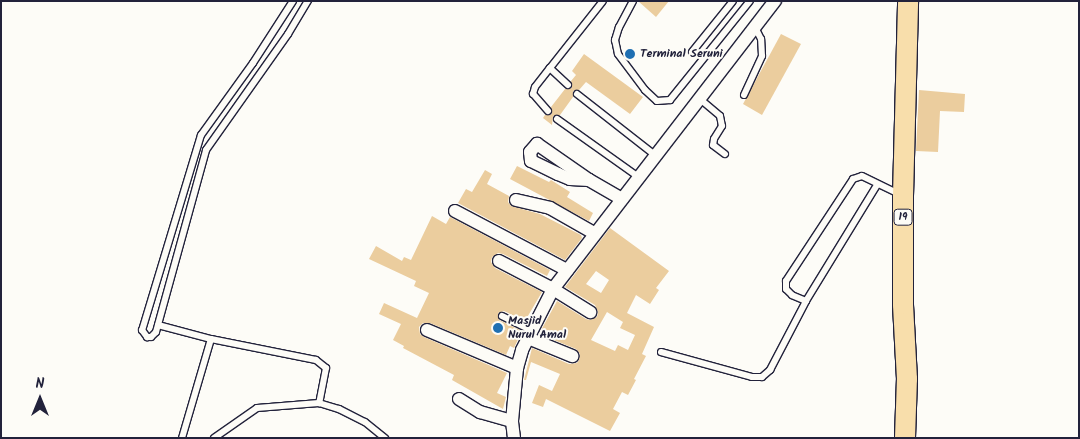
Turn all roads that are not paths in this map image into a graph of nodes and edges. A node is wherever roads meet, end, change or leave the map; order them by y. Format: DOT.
graph roads {
  1 [pos="293,1"];
  2 [pos="308,1"];
  3 [pos="603,1"];
  4 [pos="633,1"];
  5 [pos="733,1"];
  6 [pos="750,1"];
  7 [pos="775,1"];
  8 [pos="906,2"];
  9 [pos="755,27"];
  10 [pos="692,52"];
  11 [pos="550,68"];
  12 [pos="568,85"];
  13 [pos="576,94"];
  14 [pos="744,95"];
  15 [pos="700,99"];
  16 [pos="548,112"];
  17 [pos="557,119"];
  18 [pos="725,154"];
  19 [pos="656,156"];
  20 [pos="640,178"];
  21 [pos="589,180"];
  22 [pos="877,185"];
  23 [pos="903,196"];
  24 [pos="622,199"];
  25 [pos="516,200"];
  26 [pos="455,211"];
  27 [pos="594,233"];
  28 [pos="499,261"];
  29 [pos="568,270"];
  30 [pos="553,289"];
  31 [pos="806,301"];
  32 [pos="590,312"];
  33 [pos="502,316"];
  34 [pos="158,325"];
  35 [pos="427,330"];
  36 [pos="530,334"];
  37 [pos="211,338"];
  38 [pos="661,352"];
  39 [pos="572,356"];
  40 [pos="517,368"];
  41 [pos="459,400"];
  42 [pos="319,403"];
  43 [pos="512,422"];
  44 [pos="905,435"];
  45 [pos="182,438"];
  46 [pos="214,438"];
  47 [pos="384,438"];
  48 [pos="514,438"];
  1 -- 34 [label="lane"];
  2 -- 34 [label="lane"];
  3 -- 11 [label="lane"];
  4 -- 6 [label="lane"];
  5 -- 10 [label="lane"];
  7 -- 9 [label="street"];
  8 -- 23 [label="highway, 19"];
  9 -- 14 [label="lane"];
  9 -- 15 [label="street"];
  11 -- 12 [label="lane"];
  11 -- 16 [label="lane"];
  13 -- 19 [label="lane"];
  15 -- 18 [label="lane"];
  15 -- 19 [label="street"];
  17 -- 20 [label="lane"];
  19 -- 20 [label="street"];
  20 -- 24 [label="street"];
  21 -- 24 [label="street"];
  22 -- 23 [label="lane"];
  22 -- 31 [label="lane"];
  22 -- 31 [label="lane"];
  23 -- 44 [label="highway, 19"];
  24 -- 27 [label="street"];
  25 -- 27 [label="street"];
  26 -- 29 [label="street"];
  27 -- 29 [label="street"];
  28 -- 30 [label="street"];
  29 -- 30 [label="street"];
  30 -- 32 [label="street"];
  30 -- 36 [label="street"];
  31 -- 38 [label="lane"];
  33 -- 36 [label="lane"];
  34 -- 37 [label="lane"];
  35 -- 40 [label="street"];
  36 -- 39 [label="street"];
  36 -- 40 [label="street"];
  37 -- 42 [label="lane"];
  37 -- 45 [label="lane"];
  40 -- 43 [label="street"];
  41 -- 43 [label="street"];
  42 -- 46 [label="lane"];
  42 -- 47 [label="lane"];
  43 -- 48 [label="street"];
}
